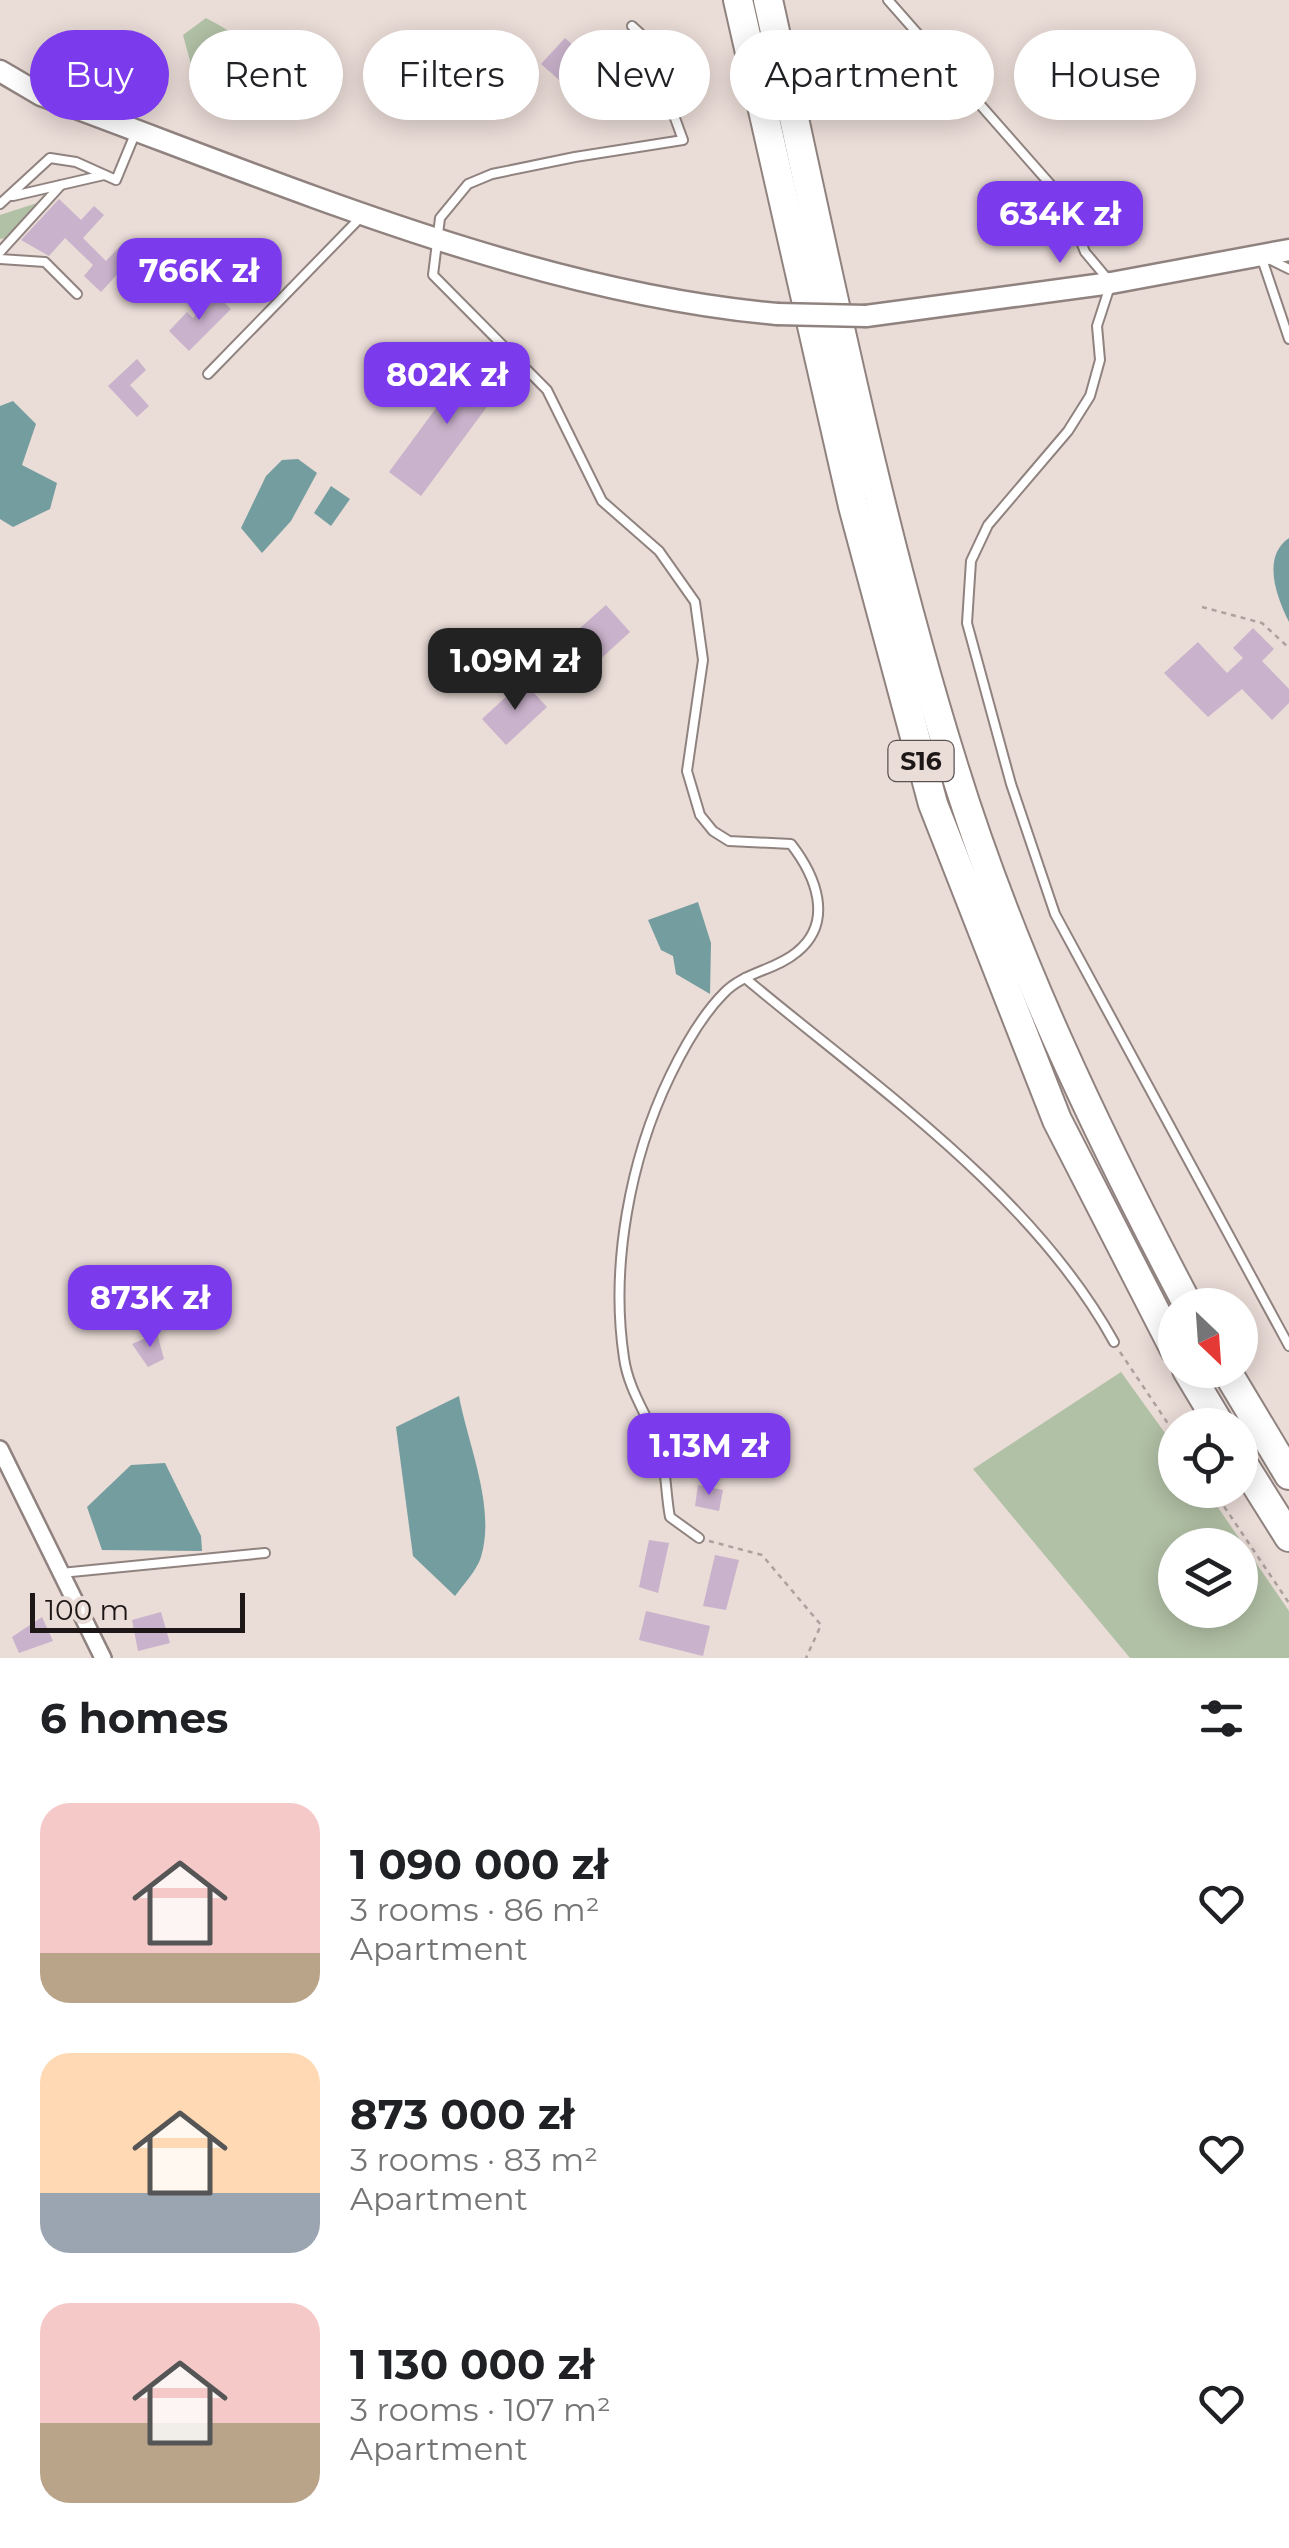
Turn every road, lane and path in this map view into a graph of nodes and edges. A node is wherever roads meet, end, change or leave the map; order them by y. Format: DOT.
graph roads {
  1 [pos="738,0"];
  2 [pos="768,0"];
  3 [pos="888,0"];
  4 [pos="632,26"];
  5 [pos="0,71"];
  6 [pos="136,130"];
  7 [pos="104,175"];
  8 [pos="62,184"];
  9 [pos="8,197"];
  10 [pos="0,204"];
  11 [pos="366,212"];
  12 [pos="434,236"];
  13 [pos="1289,250"];
  14 [pos="1260,254"];
  15 [pos="0,255"];
  16 [pos="1289,269"];
  17 [pos="1111,283"];
  18 [pos="77,294"];
  19 [pos="1289,338"];
  20 [pos="208,374"];
  21 [pos="1202,607"];
  22 [pos="1289,648"];
  23 [pos="745,978"];
  24 [pos="1179,1288"];
  25 [pos="1158,1317"];
  26 [pos="1114,1342"];
  27 [pos="1289,1346"];
  28 [pos="1237,1388"];
  29 [pos="1158,1408"];
  30 [pos="0,1450"];
  31 [pos="1289,1475"];
  32 [pos="7,1482"];
  33 [pos="1258,1488"];
  34 [pos="1224,1508"];
  35 [pos="1289,1537"];
  36 [pos="700,1538"];
  37 [pos="265,1553"];
  38 [pos="61,1573"];
  39 [pos="1289,1603"];
  40 [pos="97,1656"];
  41 [pos="806,1658"];
  1 -- 25 [label="highway, S16"];
  2 -- 24 [label="highway, S16"];
  3 -- 17 [label="lane"];
  4 -- 12 [label="lane"];
  5 -- 6 [label="street"];
  6 -- 7 [label="lane"];
  6 -- 11 [label="street"];
  7 -- 8 [label="lane"];
  7 -- 9 [label="lane"];
  8 -- 9 [label="lane"];
  8 -- 15 [label="lane"];
  9 -- 10 [label="lane"];
  11 -- 12 [label="street"];
  11 -- 20 [label="lane"];
  12 -- 17 [label="street, bridge"];
  12 -- 23 [label="lane"];
  13 -- 14 [label="street"];
  14 -- 16 [label="lane"];
  14 -- 17 [label="street"];
  14 -- 19 [label="lane"];
  15 -- 18 [label="lane"];
  17 -- 27 [label="lane"];
  21 -- 22 [label="path"];
  23 -- 26 [label="lane"];
  23 -- 36 [label="lane"];
  26 -- 29 [label="path"];
  28 -- 31 [label="highway"];
  30 -- 32 [label="street"];
  32 -- 38 [label="street"];
  33 -- 35 [label="highway"];
  34 -- 39 [label="path"];
  36 -- 41 [label="path"];
  37 -- 38 [label="lane"];
  38 -- 40 [label="street"];
}
